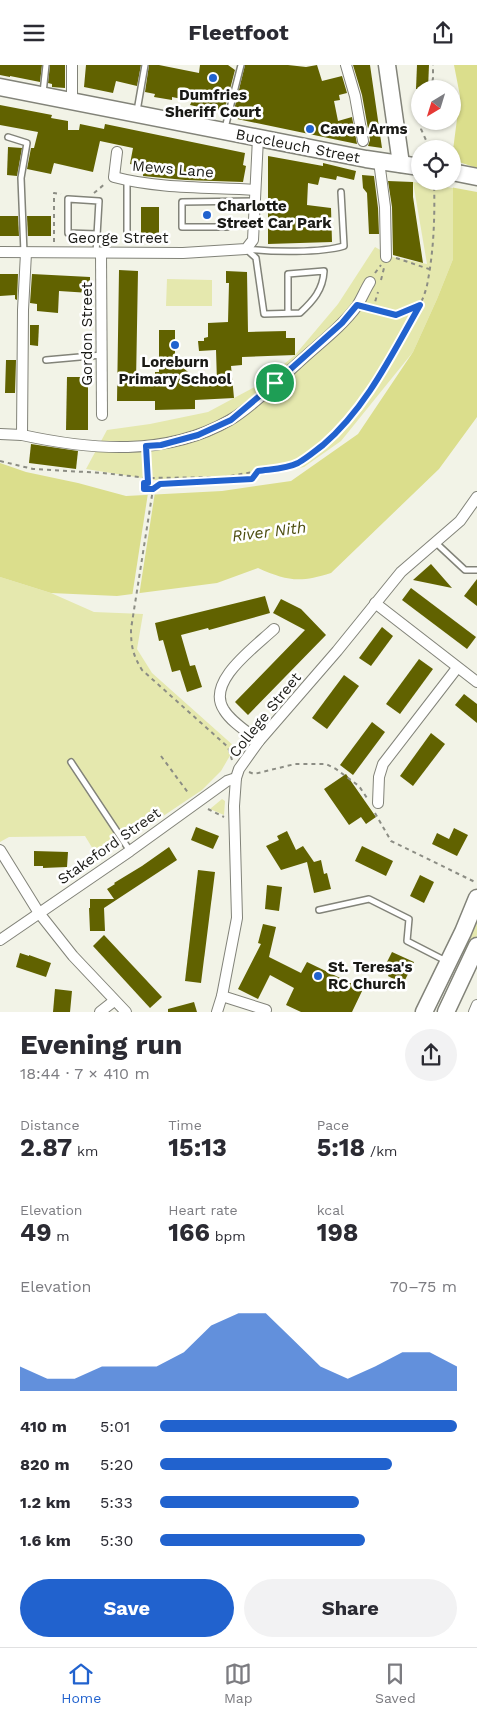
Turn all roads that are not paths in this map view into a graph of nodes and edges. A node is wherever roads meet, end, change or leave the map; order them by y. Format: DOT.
graph roads {
  1 [pos="46,65"];
  2 [pos="72,65"];
  3 [pos="145,65"];
  4 [pos="241,65"];
  5 [pos="346,65"];
  6 [pos="387,65"];
  7 [pos="0,87"];
  8 [pos="43,96"];
  9 [pos="72,101"];
  10 [pos="136,114"];
  11 [pos="224,131"];
  12 [pos="8,137"];
  13 [pos="258,137"];
  14 [pos="363,141"];
  15 [pos="118,151"];
  16 [pos="379,161"];
  17 [pos="401,164"];
  18 [pos="411,166"];
  19 [pos="461,174"];
  20 [pos="477,177"];
  21 [pos="127,181"];
  22 [pos="255,190"];
  23 [pos="341,192"];
  24 [pos="255,201"];
  25 [pos="227,227"];
  26 [pos="127,231"];
  27 [pos="97,233"];
  28 [pos="246,249"];
  29 [pos="0,252"];
  30 [pos="25,253"];
  31 [pos="98,253"];
  32 [pos="386,256"];
  33 [pos="370,282"];
  34 [pos="288,313"];
  35 [pos="102,355"];
  36 [pos="46,360"];
  37 [pos="102,415"];
  38 [pos="0,434"];
  39 [pos="22,435"];
  40 [pos="477,497"];
  41 [pos="435,542"];
  42 [pos="477,570"];
  43 [pos="375,603"];
  44 [pos="274,629"];
  45 [pos="458,668"];
  46 [pos="477,682"];
  47 [pos="260,741"];
  48 [pos="71,762"];
  49 [pos="238,773"];
  50 [pos="375,805"];
  51 [pos="0,851"];
  52 [pos="130,851"];
  53 [pos="477,898"];
  54 [pos="319,910"];
  55 [pos="39,913"];
  56 [pos="0,940"];
  57 [pos="477,946"];
  58 [pos="449,962"];
  59 [pos="222,996"];
  60 [pos="114,1001"];
  61 [pos="477,1005"];
  62 [pos="266,1010"];
  63 [pos="100,1012"];
  64 [pos="126,1012"];
  65 [pos="217,1012"];
  66 [pos="424,1012"];
  67 [pos="446,1012"];
  68 [pos="474,1012"];
  1 -- 8 [label="lane"];
  2 -- 9 [label="street"];
  3 -- 10 [label="lane"];
  4 -- 11 [label="lane"];
  5 -- 14 [label="street"];
  6 -- 17 [label="main road"];
  7 -- 8 [label="main road, Buccleuch Street"];
  8 -- 9 [label="main road, Buccleuch Street"];
  9 -- 10 [label="main road, Buccleuch Street"];
  10 -- 11 [label="main road, Buccleuch Street"];
  11 -- 13 [label="main road, Buccleuch Street"];
  12 -- 30 [label="lane"];
  13 -- 16 [label="main road, Buccleuch Street"];
  13 -- 22 [label="street"];
  15 -- 21 [label="street, Mews Lane"];
  16 -- 17 [label="main road, Buccleuch Street"];
  16 -- 32 [label="street"];
  17 -- 18 [label="main road, Buccleuch Street"];
  19 -- 20 [label="main road"];
  21 -- 22 [label="street, Mews Lane"];
  21 -- 26 [label="lane"];
  22 -- 24 [label="street"];
  23 -- 28 [label="lane"];
  24 -- 25 [label="lane"];
  24 -- 28 [label="street"];
  27 -- 27 [label="lane"];
  27 -- 31 [label="lane"];
  28 -- 31 [label="street, George Street"];
  28 -- 34 [label="lane"];
  29 -- 30 [label="street, George Street"];
  30 -- 31 [label="street, George Street"];
  30 -- 39 [label="street"];
  31 -- 35 [label="street, Gordon Street"];
  33 -- 39 [label="street"];
  34 -- 34 [label="lane"];
  35 -- 36 [label="lane"];
  35 -- 37 [label="street, Gordon Street"];
  38 -- 39 [label="street"];
  40 -- 41 [label="street, College Street"];
  41 -- 42 [label="lane"];
  41 -- 43 [label="street, College Street"];
  43 -- 45 [label="street"];
  43 -- 47 [label="street, College Street"];
  44 -- 47 [label="street"];
  45 -- 46 [label="street"];
  45 -- 50 [label="street"];
  47 -- 49 [label="street, College Street"];
  48 -- 52 [label="lane"];
  49 -- 52 [label="street, Stakeford Street"];
  49 -- 59 [label="street, College Street"];
  51 -- 55 [label="street"];
  52 -- 55 [label="street, Stakeford Street"];
  53 -- 58 [label="main road"];
  54 -- 58 [label="lane"];
  55 -- 56 [label="street, Stakeford Street"];
  55 -- 60 [label="street"];
  57 -- 67 [label="main road"];
  58 -- 66 [label="main road"];
  59 -- 62 [label="street"];
  59 -- 65 [label="street, College Street"];
  60 -- 63 [label="street"];
  60 -- 64 [label="street"];
  61 -- 68 [label="street"];
}
